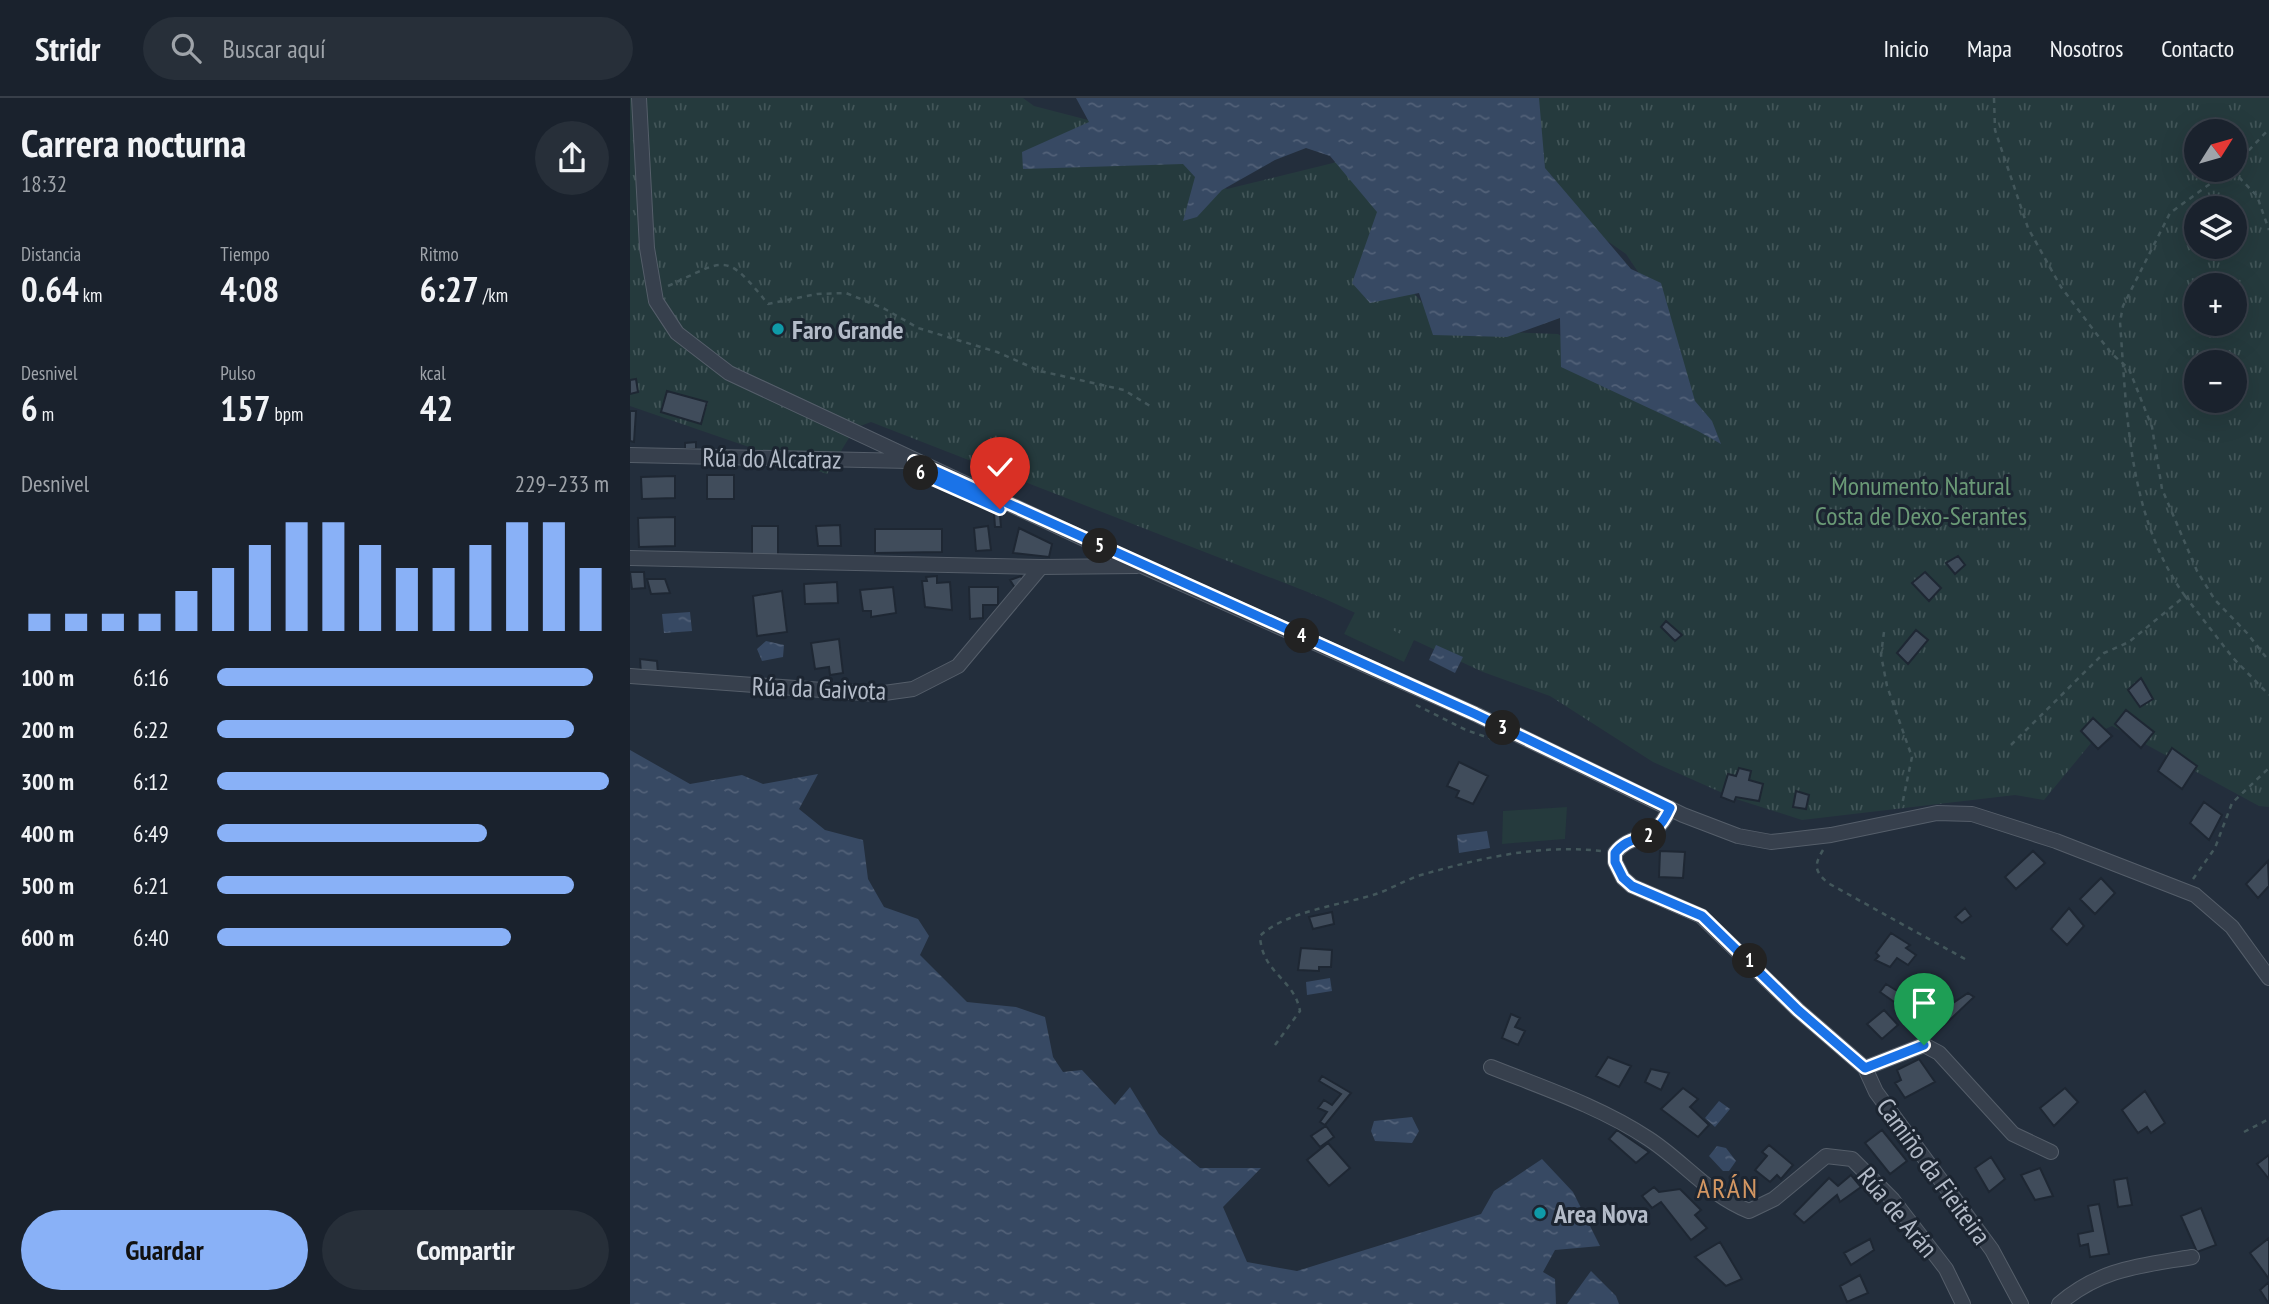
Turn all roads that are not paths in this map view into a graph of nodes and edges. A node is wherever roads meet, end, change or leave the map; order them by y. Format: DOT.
graph roads {
  1 [pos="639,98"];
  2 [pos="630,455"];
  3 [pos="914,461"];
  4 [pos="630,558"];
  5 [pos="1142,566"];
  6 [pos="1041,567"];
  7 [pos="630,676"];
  8 [pos="1670,808"];
  9 [pos="2269,978"];
  10 [pos="1491,1067"];
  11 [pos="1865,1068"];
  12 [pos="2051,1152"];
  13 [pos="2192,1257"];
  14 [pos="1963,1304"];
  15 [pos="2021,1304"];
  16 [pos="2059,1304"];
  1 -- 3 [label="street"];
  2 -- 3 [label="street, Rúa do Alcatraz"];
  3 -- 5 [label="street"];
  4 -- 6 [label="street"];
  5 -- 6 [label="street"];
  5 -- 8 [label="street"];
  6 -- 7 [label="street, Rúa da Gaivota"];
  8 -- 9 [label="street"];
  8 -- 11 [label="street, Camiño da Fieiteira"];
  10 -- 14 [label="street, Rúa de Arán"];
  11 -- 12 [label="street"];
  11 -- 15 [label="street, Camiño da Fieiteira"];
  13 -- 16 [label="street"];
}
